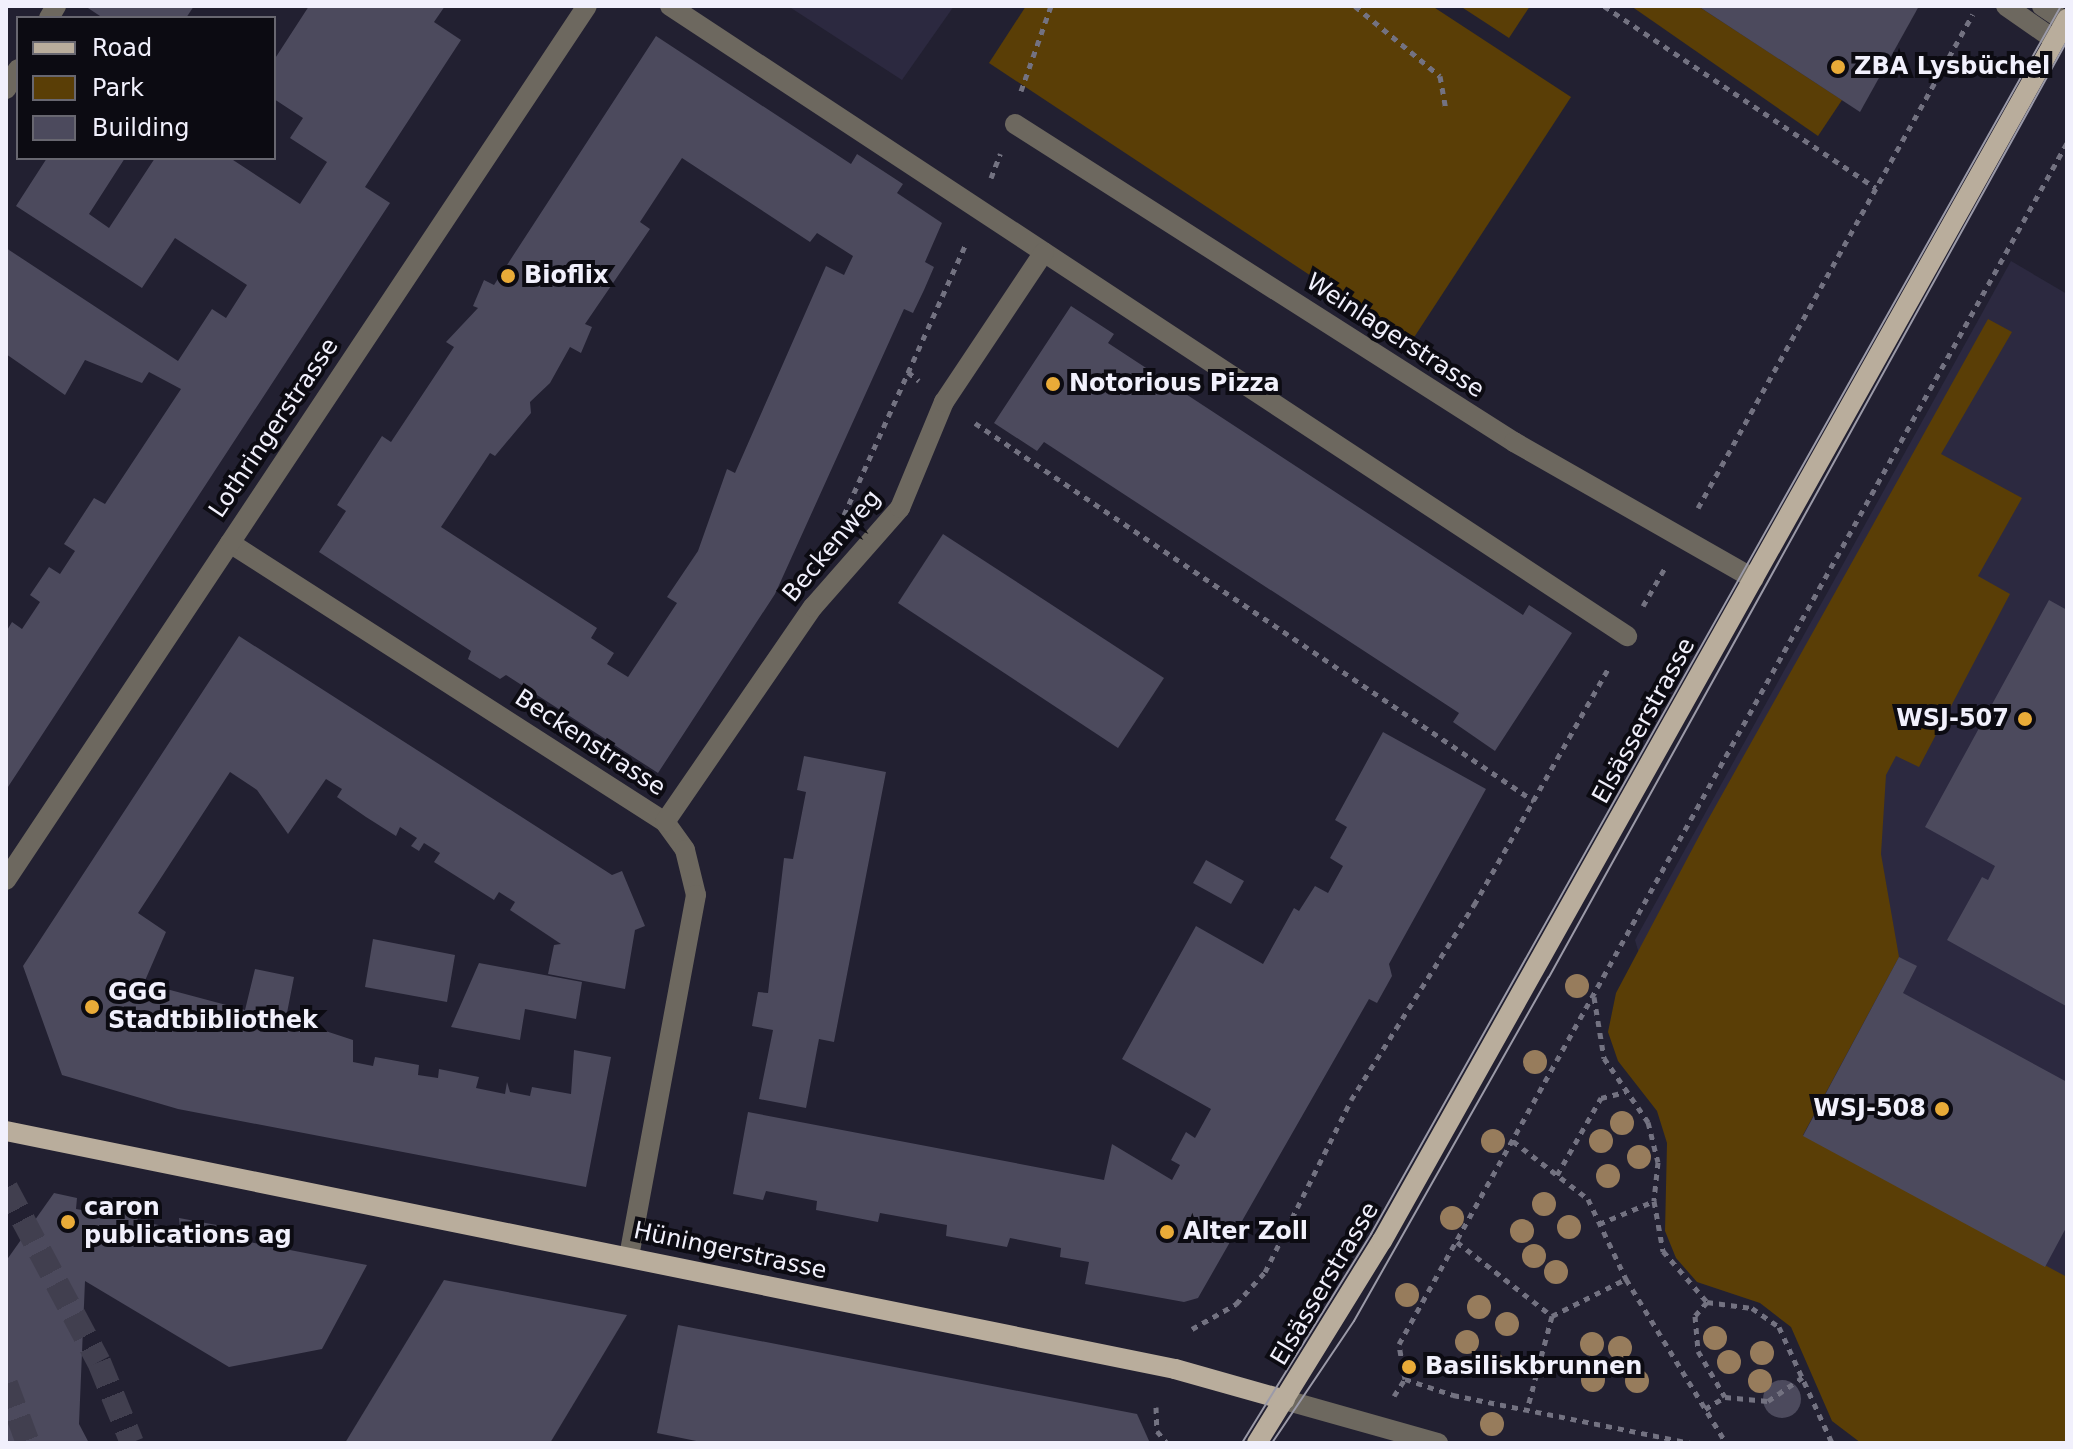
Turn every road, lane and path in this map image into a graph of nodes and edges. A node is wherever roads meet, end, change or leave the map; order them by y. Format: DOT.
graph roads {
  1 [pos="587,6"];
  2 [pos="670,6"];
  3 [pos="1355,6"];
  4 [pos="1604,6"];
  5 [pos="2006,6"];
  6 [pos="2042,6"];
  7 [pos="2063,27"];
  8 [pos="1446,109"];
  9 [pos="1015,124"];
  10 [pos="2067,143"];
  11 [pos="1877,188"];
  12 [pos="980,210"];
  13 [pos="1044,252"];
  14 [pos="908,372"];
  15 [pos="944,402"];
  16 [pos="837,531"];
  17 [pos="230,543"];
  18 [pos="1754,579"];
  19 [pos="1627,636"];
  20 [pos="1534,801"];
  21 [pos="665,822"];
  22 [pos="6,880"];
  23 [pos="1593,996"];
  24 [pos="1625,1092"];
  25 [pos="6,1131"];
  26 [pos="1513,1141"];
  27 [pos="1557,1175"];
  28 [pos="1654,1201"];
  29 [pos="1599,1224"];
  30 [pos="1457,1242"];
  31 [pos="629,1257"];
  32 [pos="1265,1272"];
  33 [pos="1626,1279"];
  34 [pos="1707,1302"];
  35 [pos="1552,1316"];
  36 [pos="1192,1329"];
  37 [pos="1803,1377"];
  38 [pos="1405,1379"];
  39 [pos="1725,1397"];
  40 [pos="1285,1400"];
  41 [pos="1390,1401"];
  42 [pos="1156,1407"];
  43 [pos="1705,1409"];
  44 [pos="1527,1410"];
  45 [pos="1167,1443"];
  46 [pos="1257,1443"];
  47 [pos="1438,1443"];
  48 [pos="1690,1443"];
  49 [pos="1726,1443"];
  50 [pos="1832,1443"];
  1 -- 17 [label="street, Lothringerstrasse"];
  2 -- 12 [label="street"];
  3 -- 8 [label="path"];
  4 -- 11 [label="path"];
  5 -- 7 [label="street"];
  6 -- 7 [label="street"];
  7 -- 18 [label="main road, Elsässerstrasse"];
  9 -- 18 [label="street, Weinlagerstrasse"];
  10 -- 23 [label="path"];
  12 -- 13 [label="street"];
  12 -- 14 [label="path"];
  13 -- 15 [label="street, Beckenweg"];
  13 -- 19 [label="street"];
  14 -- 15 [label="path"];
  14 -- 16 [label="path"];
  15 -- 20 [label="path"];
  15 -- 21 [label="street, Beckenweg"];
  17 -- 21 [label="street, Beckenstrasse"];
  17 -- 22 [label="street, Lothringerstrasse"];
  18 -- 40 [label="main road, Elsässerstrasse"];
  21 -- 31 [label="street, Beckenstrasse"];
  23 -- 24 [label="path"];
  23 -- 26 [label="path"];
  24 -- 27 [label="path"];
  24 -- 28 [label="path"];
  25 -- 31 [label="main road, Hüningerstrasse"];
  26 -- 27 [label="path"];
  26 -- 30 [label="path"];
  27 -- 29 [label="path"];
  28 -- 29 [label="path"];
  28 -- 34 [label="path"];
  29 -- 33 [label="path"];
  30 -- 35 [label="path"];
  30 -- 38 [label="path"];
  31 -- 40 [label="main road, Hüningerstrasse"];
  32 -- 36 [label="path"];
  33 -- 35 [label="path"];
  33 -- 43 [label="path"];
  34 -- 37 [label="path"];
  34 -- 39 [label="path"];
  35 -- 44 [label="path"];
  37 -- 39 [label="path"];
  37 -- 50 [label="path"];
  38 -- 41 [label="path"];
  38 -- 44 [label="path"];
  39 -- 43 [label="path"];
  40 -- 46 [label="main road, Elsässerstrasse"];
  40 -- 47 [label="street, Hüningerstrasse"];
  42 -- 45 [label="path"];
  43 -- 49 [label="path"];
  44 -- 48 [label="path"];
}
